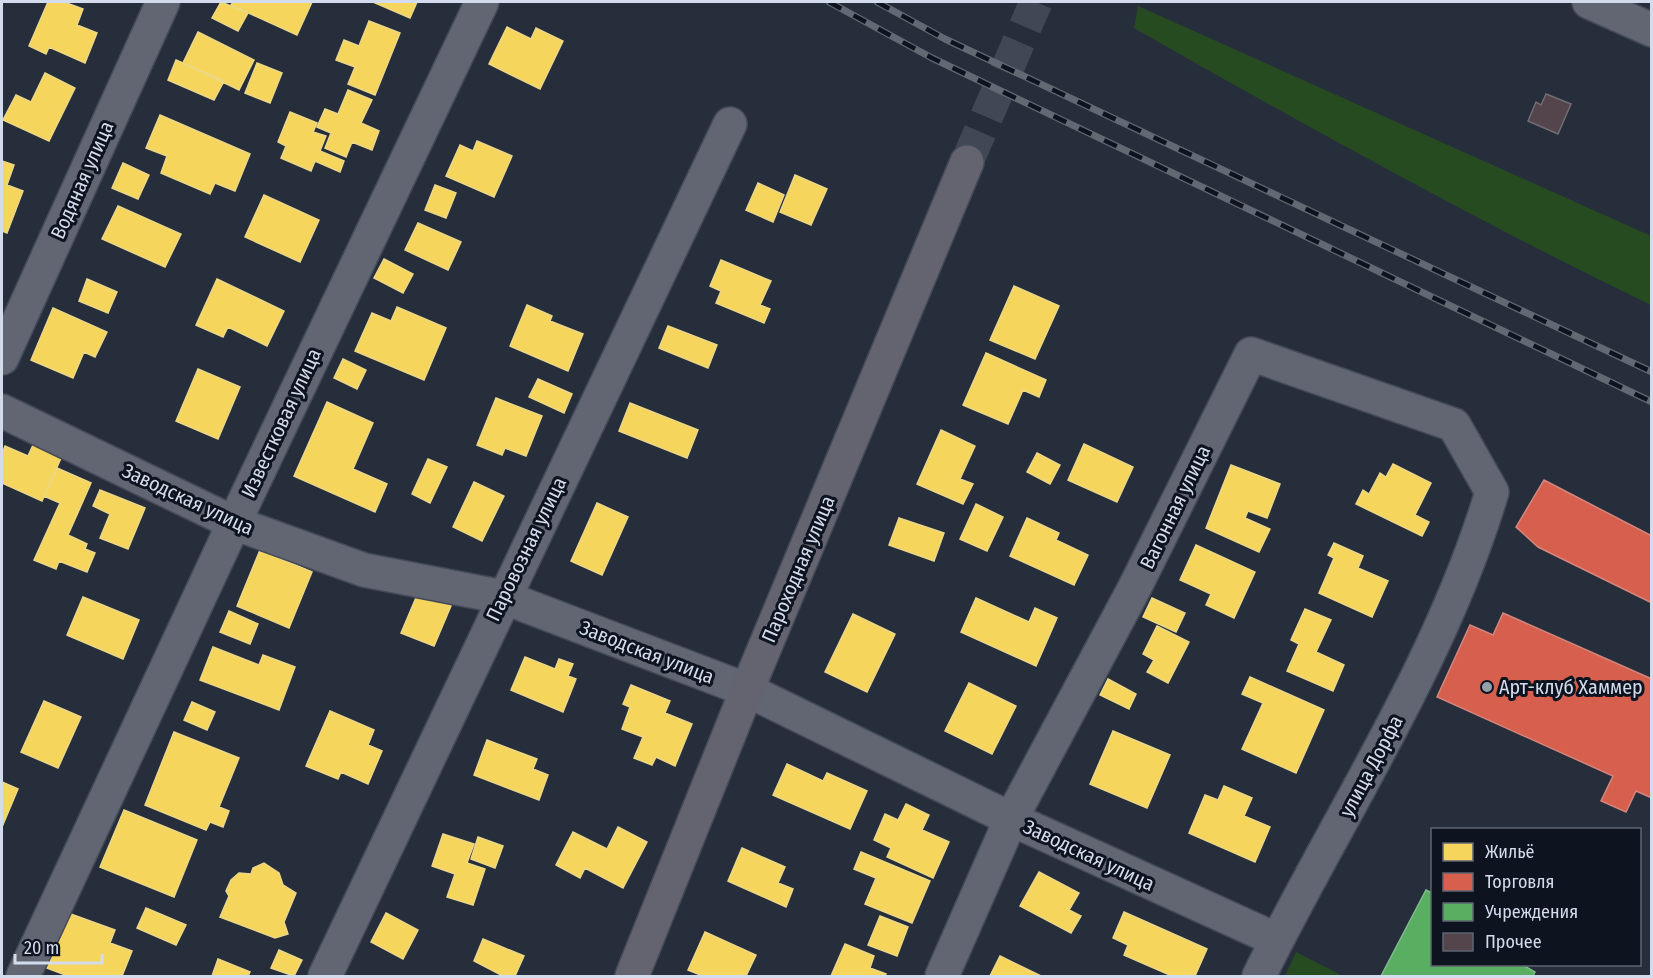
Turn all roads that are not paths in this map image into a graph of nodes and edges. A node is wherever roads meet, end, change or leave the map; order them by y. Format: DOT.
graph roads {
  1 [pos="163,2"];
  2 [pos="482,2"];
  3 [pos="1589,2"];
  4 [pos="1652,30"];
  5 [pos="730,124"];
  6 [pos="967,162"];
  7 [pos="2,358"];
  8 [pos="2,411"];
  9 [pos="234,523"];
  10 [pos="1475,550"];
  11 [pos="502,597"];
  12 [pos="747,690"];
  13 [pos="1011,819"];
  14 [pos="1277,940"];
  15 [pos="23,976"];
  16 [pos="325,976"];
  17 [pos="632,976"];
  18 [pos="942,976"];
  19 [pos="1259,976"];
  1 -- 7 [label="street, Водяная улица"];
  2 -- 9 [label="street, Известковая улица"];
  3 -- 4 [label="street"];
  5 -- 11 [label="street, Паровозная улица"];
  6 -- 12 [label="main road, Пароходная улица"];
  8 -- 9 [label="street, Заводская улица"];
  9 -- 11 [label="street, Заводская улица"];
  9 -- 15 [label="street, Известковая улица"];
  10 -- 13 [label="street, Вагонная улица"];
  10 -- 14 [label="street, улица Дорфа"];
  11 -- 12 [label="street, Заводская улица"];
  11 -- 16 [label="street, Паровозная улица"];
  12 -- 13 [label="street, Заводская улица"];
  12 -- 17 [label="main road, Пароходная улица"];
  13 -- 14 [label="street, Заводская улица"];
  13 -- 18 [label="street, Вагонная улица"];
  14 -- 19 [label="street, улица Дорфа"];
}
